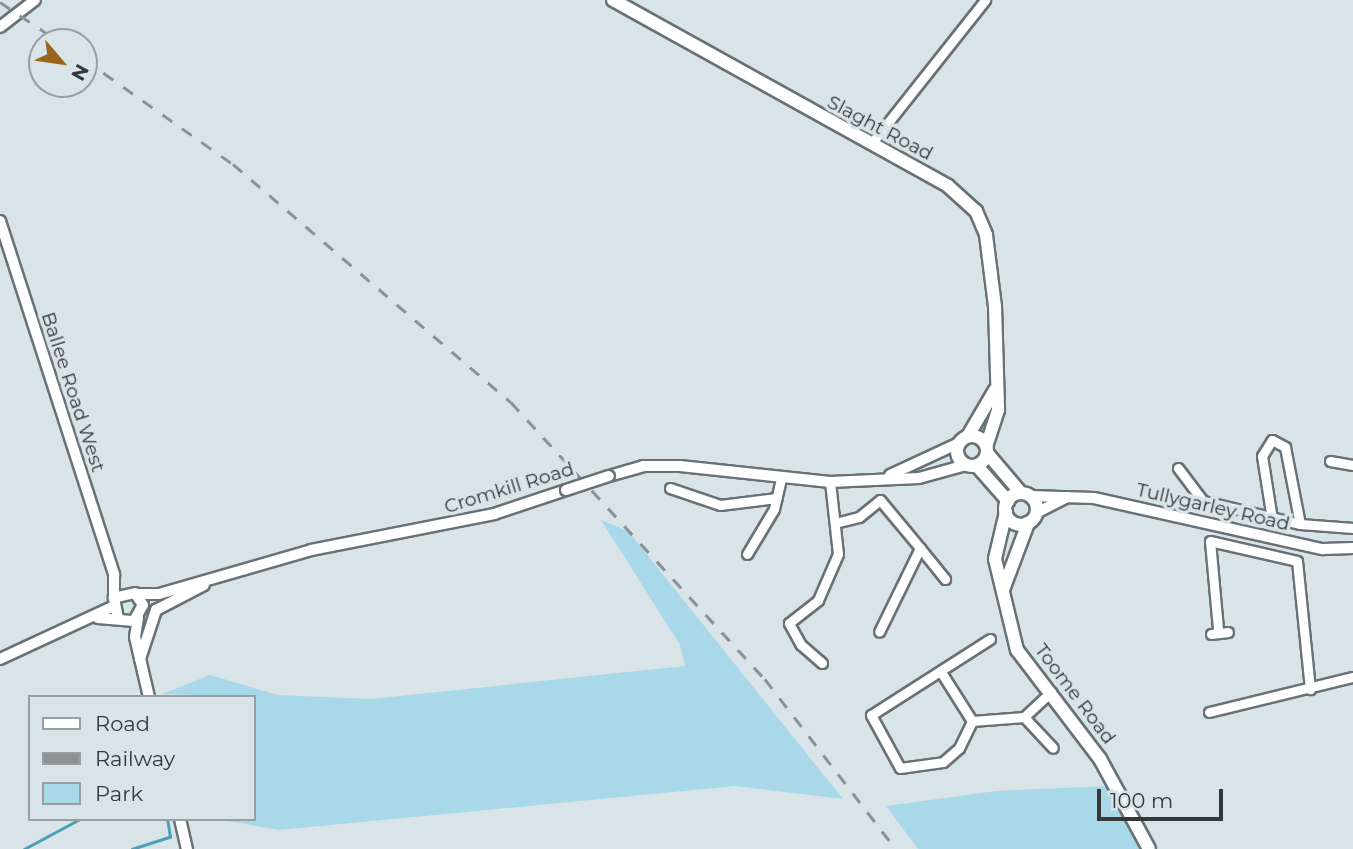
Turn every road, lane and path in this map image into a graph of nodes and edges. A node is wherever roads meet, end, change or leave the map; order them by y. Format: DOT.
graph roads {
  1 [pos="35,0"];
  2 [pos="613,0"];
  3 [pos="985,0"];
  4 [pos="0,27"];
  5 [pos="871,144"];
  6 [pos="0,221"];
  7 [pos="998,379"];
  8 [pos="964,439"];
  9 [pos="987,450"];
  10 [pos="1330,461"];
  11 [pos="1353,465"];
  12 [pos="972,466"];
  13 [pos="1178,468"];
  14 [pos="781,479"];
  15 [pos="874,480"];
  16 [pos="830,482"];
  17 [pos="670,488"];
  18 [pos="1026,494"];
  19 [pos="1066,497"];
  20 [pos="777,498"];
  21 [pos="1007,507"];
  22 [pos="1036,513"];
  23 [pos="1272,519"];
  24 [pos="835,523"];
  25 [pos="1028,523"];
  26 [pos="1300,524"];
  27 [pos="1353,528"];
  28 [pos="920,548"];
  29 [pos="1353,548"];
  30 [pos="747,554"];
  31 [pos="230,570"];
  32 [pos="114,575"];
  33 [pos="946,579"];
  34 [pos="132,593"];
  35 [pos="159,594"];
  36 [pos="1003,594"];
  37 [pos="113,603"];
  38 [pos="141,614"];
  39 [pos="98,618"];
  40 [pos="121,620"];
  41 [pos="879,632"];
  42 [pos="1228,632"];
  43 [pos="135,637"];
  44 [pos="990,639"];
  45 [pos="0,659"];
  46 [pos="140,659"];
  47 [pos="822,663"];
  48 [pos="941,672"];
  49 [pos="1353,677"];
  50 [pos="1310,689"];
  51 [pos="1051,692"];
  52 [pos="149,695"];
  53 [pos="1209,712"];
  54 [pos="1024,717"];
  55 [pos="972,721"];
  56 [pos="1052,748"];
  57 [pos="180,821"];
  58 [pos="187,849"];
  59 [pos="1149,849"];
  1 -- 4 [label="street"];
  2 -- 5 [label="main road, Slaght Road"];
  3 -- 5 [label="street"];
  5 -- 7 [label="main road, Slaght Road"];
  6 -- 32 [label="street, Ballee Road West"];
  7 -- 8 [label="main road"];
  7 -- 9 [label="main road, Slaght Road"];
  8 -- 9 [label="main road"];
  8 -- 12 [label="main road"];
  8 -- 15 [label="street, Cromkill Road"];
  9 -- 12 [label="main road, Slaght Road"];
  9 -- 18 [label="main road"];
  10 -- 11 [label="street"];
  12 -- 15 [label="street, Cromkill Road"];
  12 -- 21 [label="main road"];
  13 -- 23 [label="street"];
  14 -- 16 [label="street, Cromkill Road"];
  14 -- 20 [label="street"];
  14 -- 31 [label="street, Cromkill Road, bridge"];
  15 -- 16 [label="street, Cromkill Road"];
  16 -- 24 [label="street"];
  17 -- 20 [label="street"];
  18 -- 19 [label="street, Tullygarley Road"];
  18 -- 21 [label="main road"];
  18 -- 22 [label="main road"];
  19 -- 22 [label="street"];
  19 -- 29 [label="street, Tullygarley Road"];
  20 -- 30 [label="street"];
  21 -- 25 [label="main road"];
  21 -- 36 [label="main road, Toome Road"];
  22 -- 25 [label="main road"];
  23 -- 26 [label="street"];
  23 -- 26 [label="street"];
  24 -- 28 [label="street"];
  24 -- 47 [label="street"];
  25 -- 36 [label="main road"];
  26 -- 27 [label="street"];
  28 -- 33 [label="street"];
  28 -- 41 [label="street"];
  31 -- 35 [label="street, Cromkill Road"];
  31 -- 46 [label="street"];
  32 -- 34 [label="street, Ballee Road West"];
  32 -- 37 [label="street, Ballee Road West"];
  34 -- 35 [label="street, Cromkill Road"];
  34 -- 37 [label="street"];
  34 -- 38 [label="street"];
  35 -- 38 [label="street, Cromkill Road"];
  36 -- 51 [label="main road, Toome Road"];
  37 -- 39 [label="street"];
  37 -- 40 [label="street"];
  38 -- 40 [label="street"];
  38 -- 43 [label="street"];
  39 -- 40 [label="street"];
  39 -- 45 [label="street"];
  40 -- 43 [label="street"];
  42 -- 50 [label="street"];
  43 -- 46 [label="street"];
  44 -- 48 [label="street"];
  46 -- 52 [label="street"];
  48 -- 55 [label="street"];
  48 -- 55 [label="street"];
  49 -- 50 [label="street"];
  50 -- 53 [label="street"];
  51 -- 54 [label="street"];
  51 -- 59 [label="main road, Toome Road"];
  54 -- 55 [label="street"];
  54 -- 56 [label="street"];
  57 -- 58 [label="street"];
}
